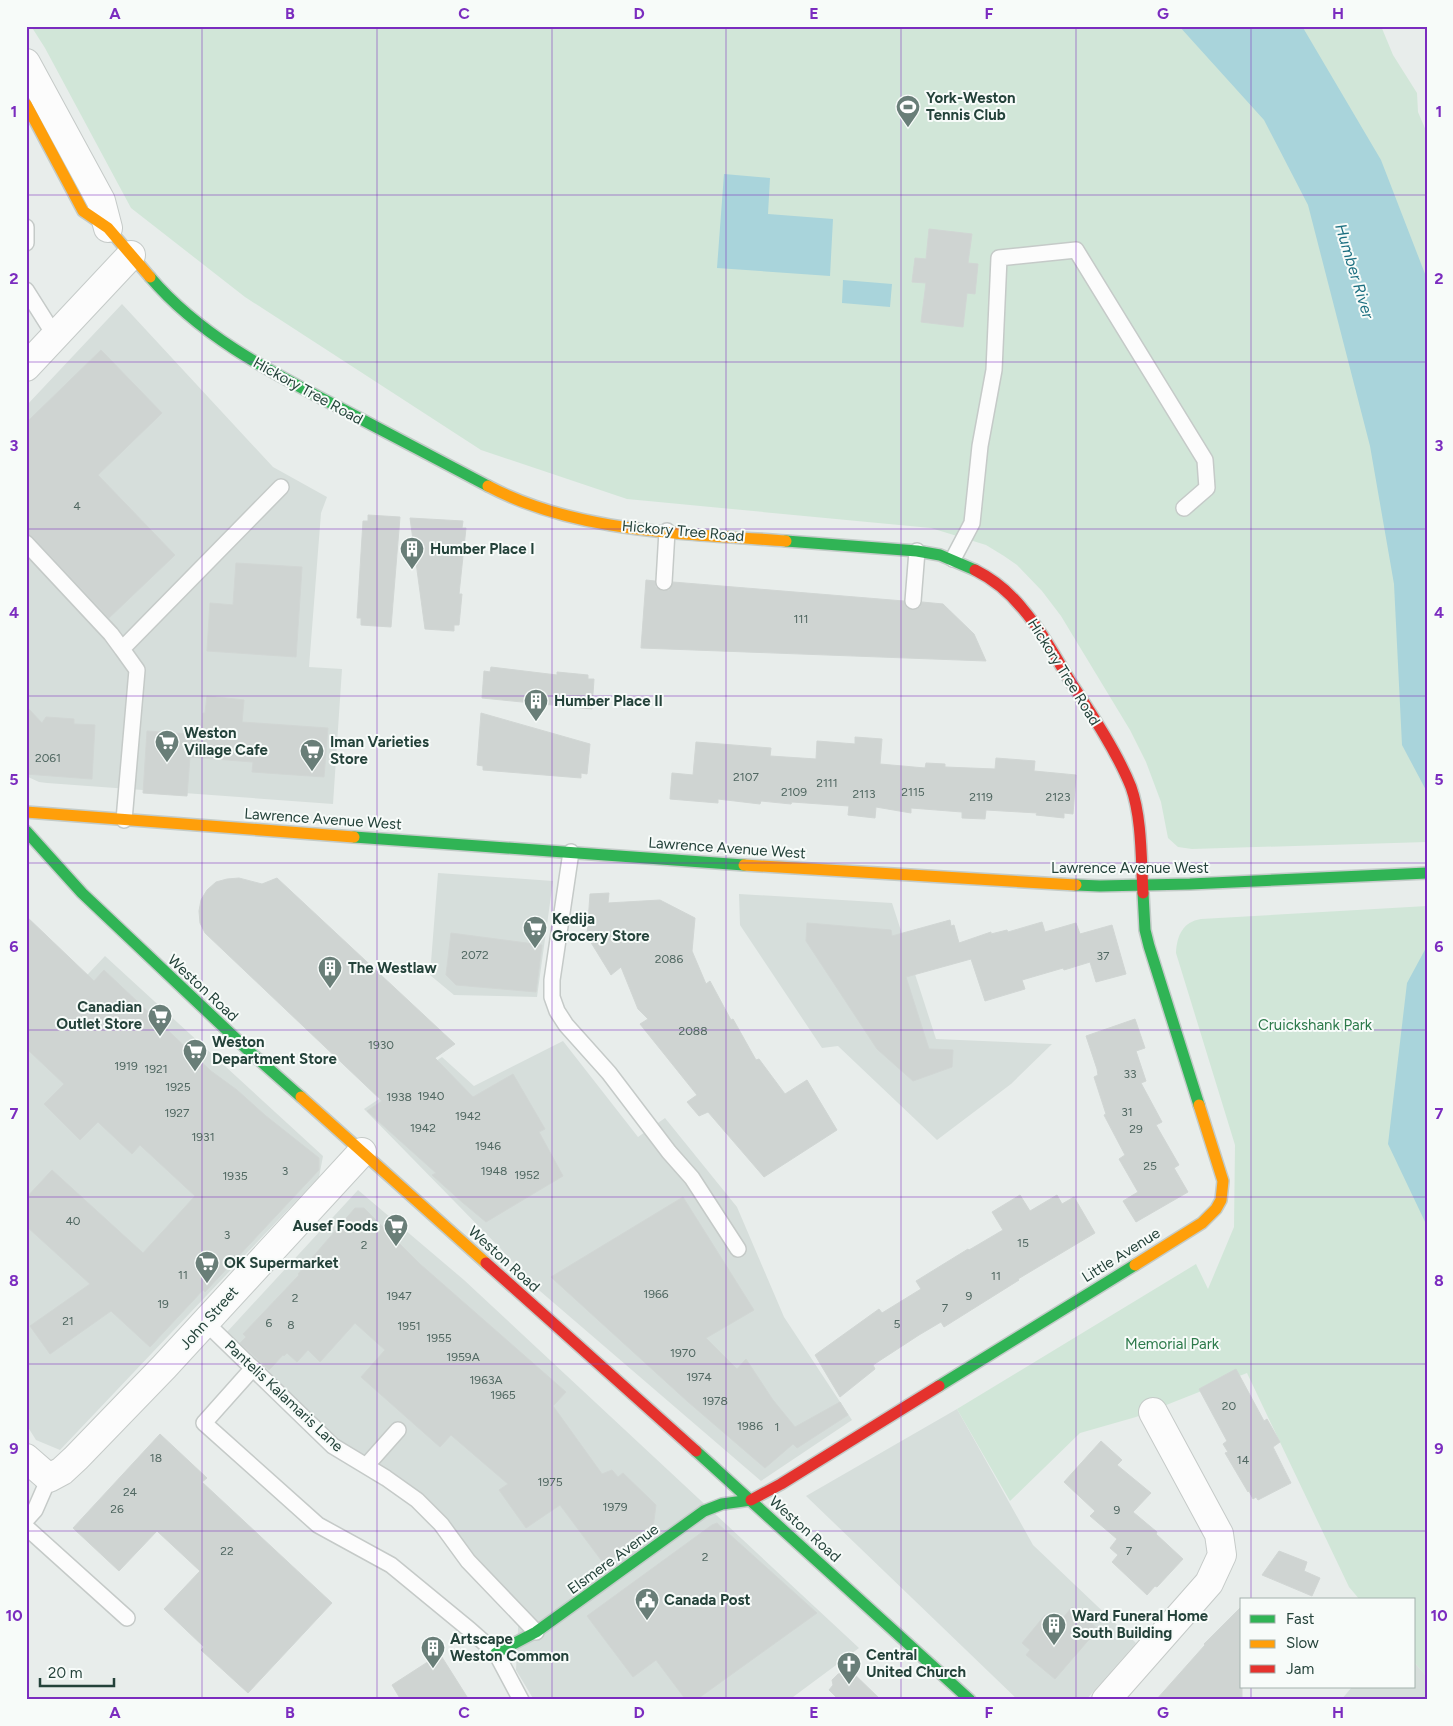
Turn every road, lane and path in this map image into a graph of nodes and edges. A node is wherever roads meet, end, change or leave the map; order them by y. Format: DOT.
graph roads {
  1 [pos="26,63"];
  2 [pos="26,104"];
  3 [pos="26,227"];
  4 [pos="108,228"];
  5 [pos="26,243"];
  6 [pos="131,255"];
  7 [pos="26,290"];
  8 [pos="55,336"];
  9 [pos="26,367"];
  10 [pos="281,487"];
  11 [pos="1184,508"];
  12 [pos="667,531"];
  13 [pos="26,544"];
  14 [pos="917,550"];
  15 [pos="953,559"];
  16 [pos="664,582"];
  17 [pos="913,601"];
  18 [pos="122,649"];
  19 [pos="26,812"];
  20 [pos="124,820"];
  21 [pos="26,831"];
  22 [pos="571,852"];
  23 [pos="1427,873"];
  24 [pos="1142,885"];
  25 [pos="362,1152"];
  26 [pos="738,1249"];
  27 [pos="205,1322"];
  28 [pos="253,1368"];
  29 [pos="1153,1412"];
  30 [pos="398,1430"];
  31 [pos="26,1458"];
  32 [pos="366,1466"];
  33 [pos="49,1478"];
  34 [pos="751,1500"];
  35 [pos="26,1520"];
  36 [pos="26,1527"];
  37 [pos="127,1618"];
  38 [pos="536,1632"];
  39 [pos="496,1653"];
  40 [pos="521,1700"];
  41 [pos="970,1700"];
  42 [pos="1106,1700"];
  1 -- 4 [label="street, Hickory Tree Road"];
  2 -- 4 [label="main road, Hickory Tree Road"];
  3 -- 5 [label="lane"];
  4 -- 6 [label="main road, Hickory Tree Road"];
  6 -- 8 [label="street"];
  6 -- 12 [label="main road, Hickory Tree Road"];
  7 -- 8 [label="lane"];
  8 -- 9 [label="street"];
  10 -- 18 [label="lane"];
  11 -- 15 [label="lane"];
  12 -- 14 [label="main road, Hickory Tree Road"];
  12 -- 16 [label="lane"];
  13 -- 18 [label="lane"];
  14 -- 15 [label="main road, Hickory Tree Road"];
  14 -- 17 [label="lane"];
  15 -- 24 [label="main road, Hickory Tree Road"];
  18 -- 20 [label="lane"];
  19 -- 20 [label="main road, Lawrence Avenue West"];
  20 -- 22 [label="main road, Lawrence Avenue West"];
  21 -- 25 [label="main road, Weston Road"];
  22 -- 24 [label="main road, Lawrence Avenue West"];
  22 -- 26 [label="lane"];
  23 -- 24 [label="main road, Lawrence Avenue West"];
  24 -- 34 [label="main road, Little Avenue"];
  25 -- 27 [label="street, John Street"];
  25 -- 34 [label="main road, Weston Road"];
  27 -- 28 [label="lane, Pantelis Kalamaris Lane"];
  27 -- 33 [label="street, John Street"];
  28 -- 32 [label="lane, Pantelis Kalamaris Lane"];
  28 -- 39 [label="lane"];
  29 -- 42 [label="street"];
  30 -- 32 [label="lane"];
  31 -- 33 [label="street"];
  32 -- 38 [label="lane, Pantelis Kalamaris Lane"];
  33 -- 35 [label="lane"];
  34 -- 38 [label="main road, Elsmere Avenue"];
  34 -- 41 [label="main road, Weston Road"];
  36 -- 37 [label="lane"];
  38 -- 39 [label="main road, Elsmere Avenue"];
  39 -- 40 [label="lane"];
}
